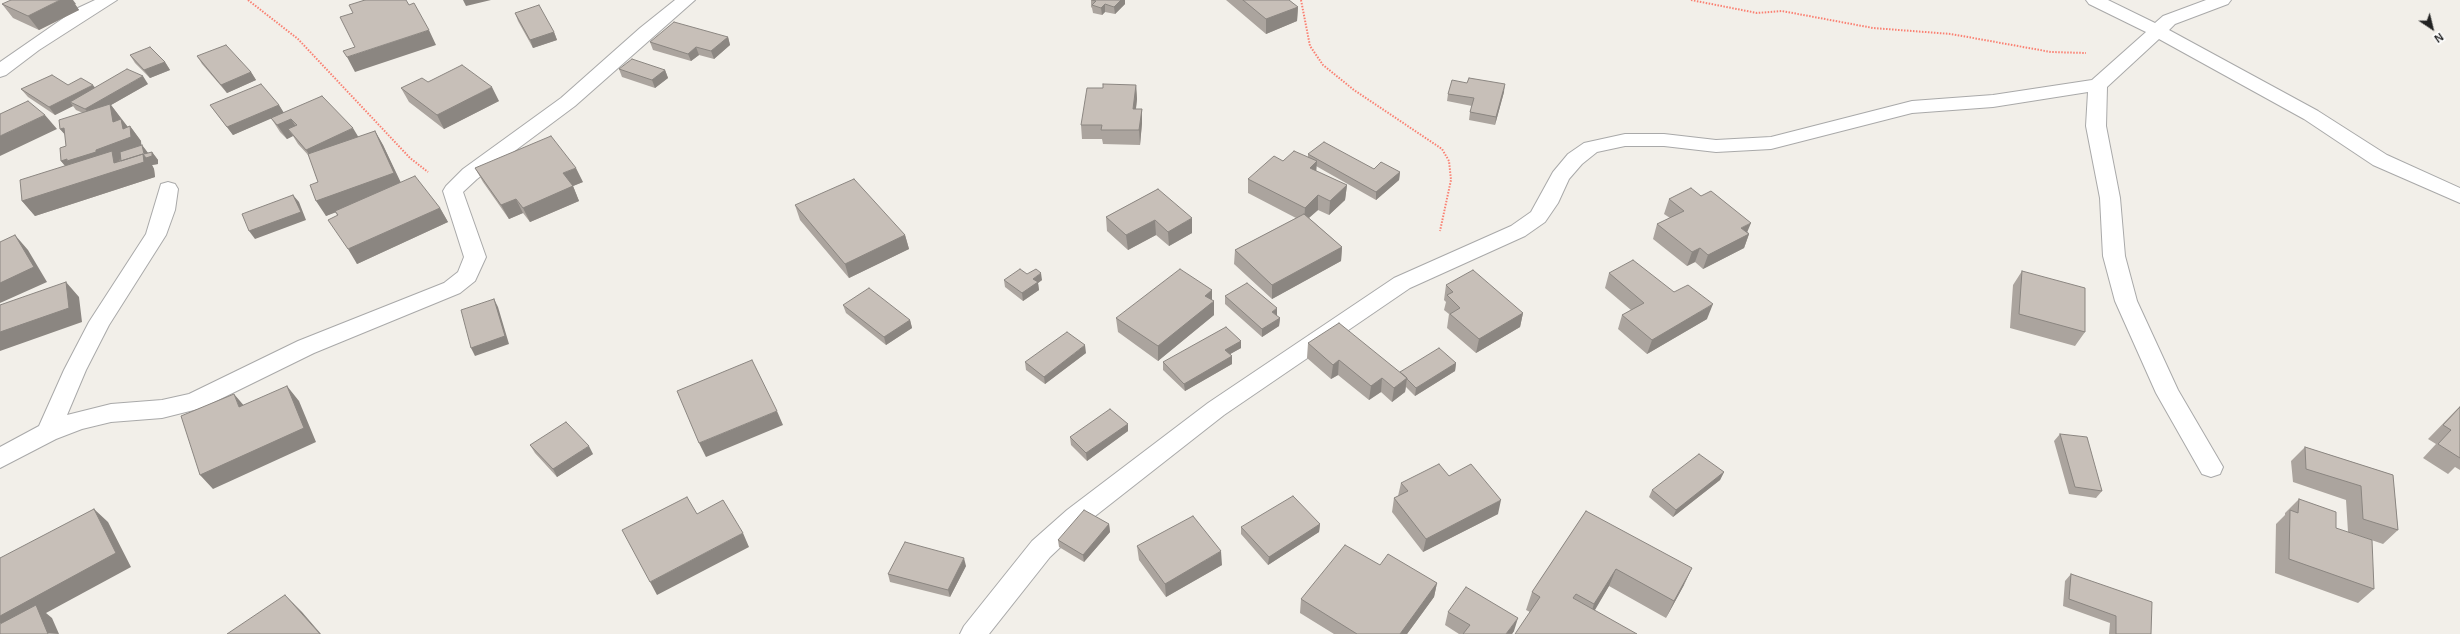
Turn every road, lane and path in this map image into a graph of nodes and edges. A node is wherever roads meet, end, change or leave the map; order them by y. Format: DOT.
graph roads {
  1 [pos="108,0"];
  2 [pos="248,0"];
  3 [pos="686,0"];
  4 [pos="1301,0"];
  5 [pos="1691,0"];
  6 [pos="2095,0"];
  7 [pos="2222,0"];
  8 [pos="2157,31"];
  9 [pos="2134,54"];
  10 [pos="0,71"];
  11 [pos="2098,85"];
  12 [pos="168,189"];
  13 [pos="453,191"];
  14 [pos="2460,196"];
  15 [pos="1436,267"];
  16 [pos="48,432"];
  17 [pos="0,458"];
  18 [pos="2210,467"];
  19 [pos="973,634"];
  1 -- 10 [label="street"];
  2 -- 13 [label="path"];
  3 -- 13 [label="street"];
  4 -- 15 [label="path"];
  5 -- 9 [label="path"];
  6 -- 8 [label="street"];
  7 -- 8 [label="street"];
  8 -- 9 [label="street"];
  8 -- 14 [label="street"];
  9 -- 11 [label="street"];
  11 -- 15 [label="street"];
  11 -- 18 [label="street"];
  12 -- 16 [label="street"];
  13 -- 16 [label="street"];
  15 -- 19 [label="street"];
  16 -- 17 [label="street"];
}
